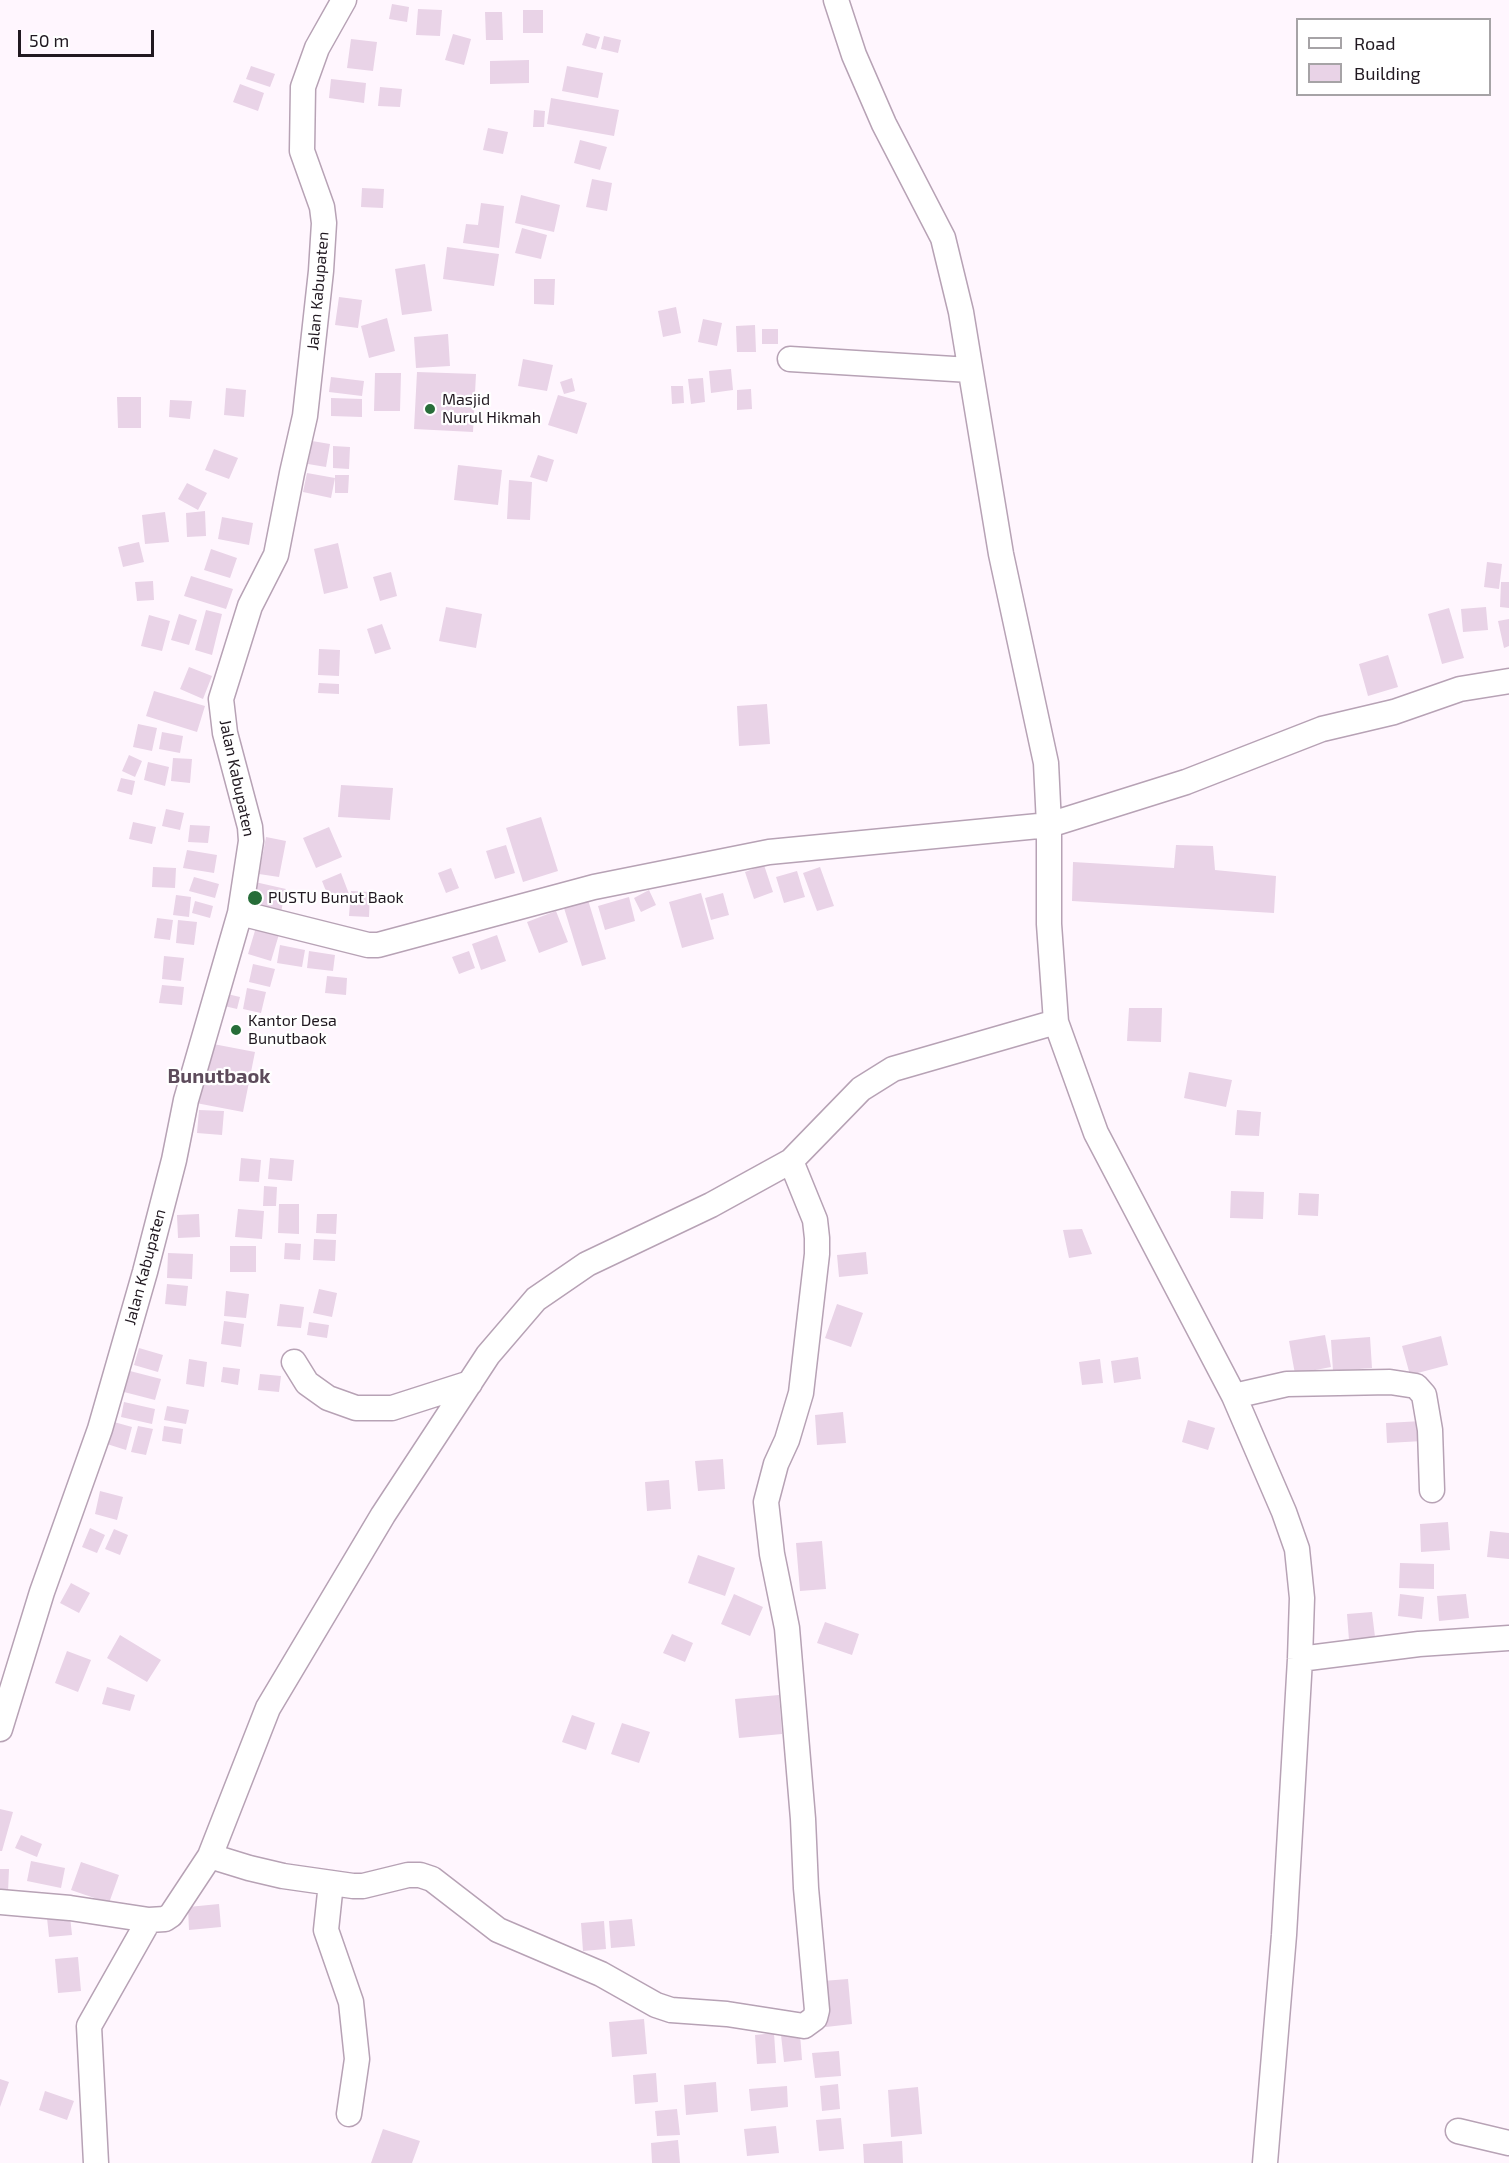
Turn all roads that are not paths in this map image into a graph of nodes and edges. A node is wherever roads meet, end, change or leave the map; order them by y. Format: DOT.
graph roads {
  1 [pos="344,0"];
  2 [pos="836,0"];
  3 [pos="790,359"];
  4 [pos="970,370"];
  5 [pos="1509,681"];
  6 [pos="1050,825"];
  7 [pos="240,913"];
  8 [pos="1056,1022"];
  9 [pos="791,1161"];
  10 [pos="294,1362"];
  11 [pos="470,1383"];
  12 [pos="1234,1396"];
  13 [pos="1432,1490"];
  14 [pos="1509,1638"];
  15 [pos="1300,1659"];
  16 [pos="0,1729"];
  17 [pos="210,1856"];
  18 [pos="332,1883"];
  19 [pos="0,1902"];
  20 [pos="149,1920"];
  21 [pos="349,2114"];
  22 [pos="1458,2131"];
  23 [pos="1509,2143"];
  24 [pos="96,2163"];
  25 [pos="1265,2163"];
  1 -- 7 [label="street, Jalan Kabupaten"];
  2 -- 4 [label="street"];
  3 -- 4 [label="street"];
  4 -- 6 [label="street"];
  5 -- 6 [label="street"];
  6 -- 7 [label="street"];
  6 -- 8 [label="street"];
  7 -- 16 [label="street, Jalan Kabupaten"];
  8 -- 9 [label="street"];
  8 -- 12 [label="street"];
  9 -- 11 [label="street"];
  9 -- 18 [label="street"];
  10 -- 11 [label="street"];
  11 -- 17 [label="street"];
  12 -- 13 [label="street"];
  12 -- 15 [label="street"];
  14 -- 15 [label="street"];
  15 -- 25 [label="street"];
  17 -- 18 [label="street"];
  17 -- 20 [label="street"];
  18 -- 21 [label="street"];
  19 -- 20 [label="street"];
  20 -- 24 [label="street"];
  22 -- 23 [label="street"];
}
